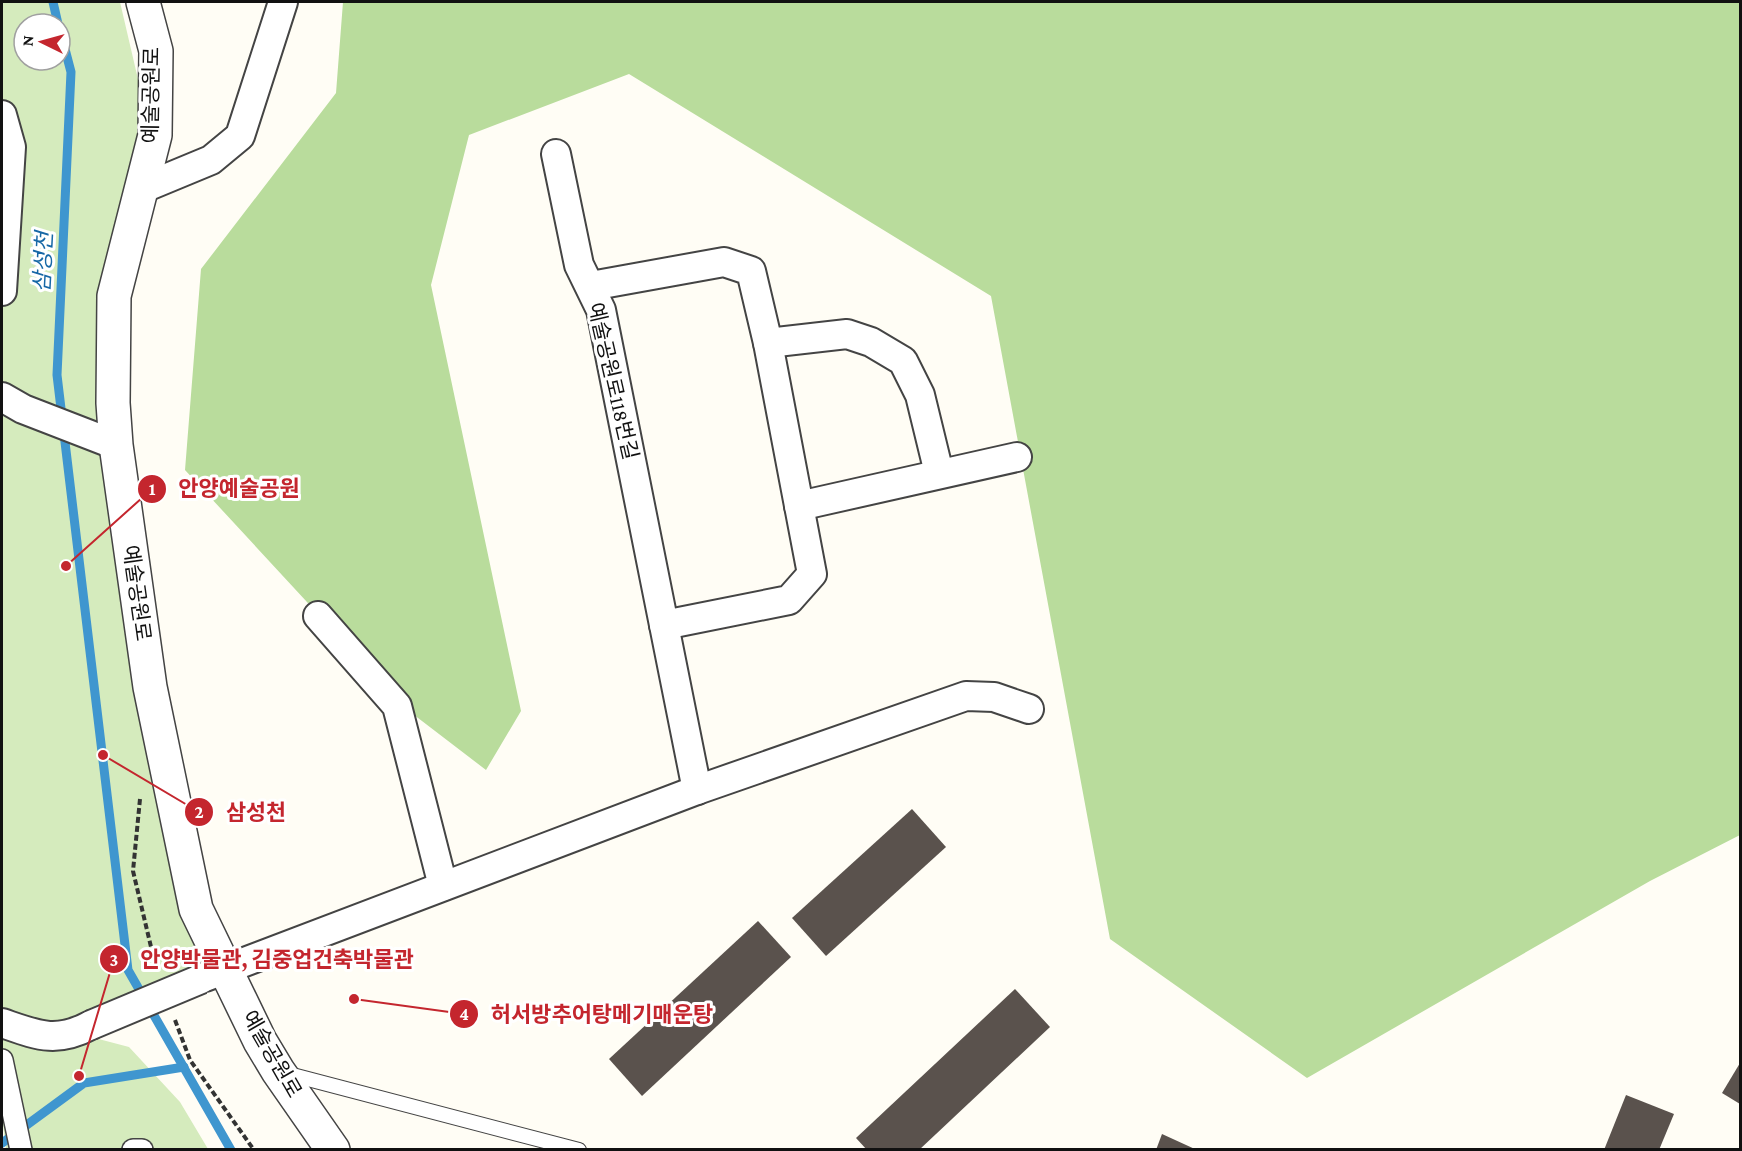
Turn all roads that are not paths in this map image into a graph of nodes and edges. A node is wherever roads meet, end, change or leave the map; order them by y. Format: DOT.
graph roads {
  1 [pos="143,2"];
  2 [pos="283,2"];
  3 [pos="2,115"];
  4 [pos="556,154"];
  5 [pos="141,189"];
  6 [pos="591,286"];
  7 [pos="2,291"];
  8 [pos="768,343"];
  9 [pos="12,403"];
  10 [pos="104,441"];
  11 [pos="1017,457"];
  12 [pos="939,473"];
  13 [pos="799,506"];
  14 [pos="318,616"];
  15 [pos="664,625"];
  16 [pos="1029,709"];
  17 [pos="697,790"];
  18 [pos="443,886"];
  19 [pos="213,974"];
  20 [pos="2,1023"];
  21 [pos="2,1060"];
  22 [pos="278,1071"];
  23 [pos="21,1149"];
  24 [pos="133,1149"];
  25 [pos="142,1149"];
  26 [pos="333,1149"];
  27 [pos="579,1149"];
  1 -- 5 [label="street, 예술공원로"];
  2 -- 5 [label="street"];
  3 -- 7 [label="street"];
  4 -- 6 [label="street"];
  5 -- 10 [label="street, 예술공원로"];
  6 -- 8 [label="street, 예술공원로118번길"];
  6 -- 15 [label="street, 예술공원로118번길"];
  8 -- 12 [label="street"];
  8 -- 13 [label="street, 예술공원로118번길"];
  9 -- 10 [label="street"];
  10 -- 19 [label="street, 예술공원로"];
  11 -- 12 [label="street"];
  12 -- 13 [label="street"];
  13 -- 15 [label="street, 예술공원로118번길"];
  14 -- 18 [label="street"];
  15 -- 17 [label="street, 예술공원로118번길"];
  16 -- 17 [label="street"];
  17 -- 18 [label="street"];
  18 -- 19 [label="street"];
  19 -- 20 [label="street, bridge"];
  19 -- 22 [label="street, 예술공원로"];
  21 -- 23 [label="street"];
  22 -- 26 [label="street, 예술공원로"];
  22 -- 27 [label="lane"];
  24 -- 25 [label="street"];
}
